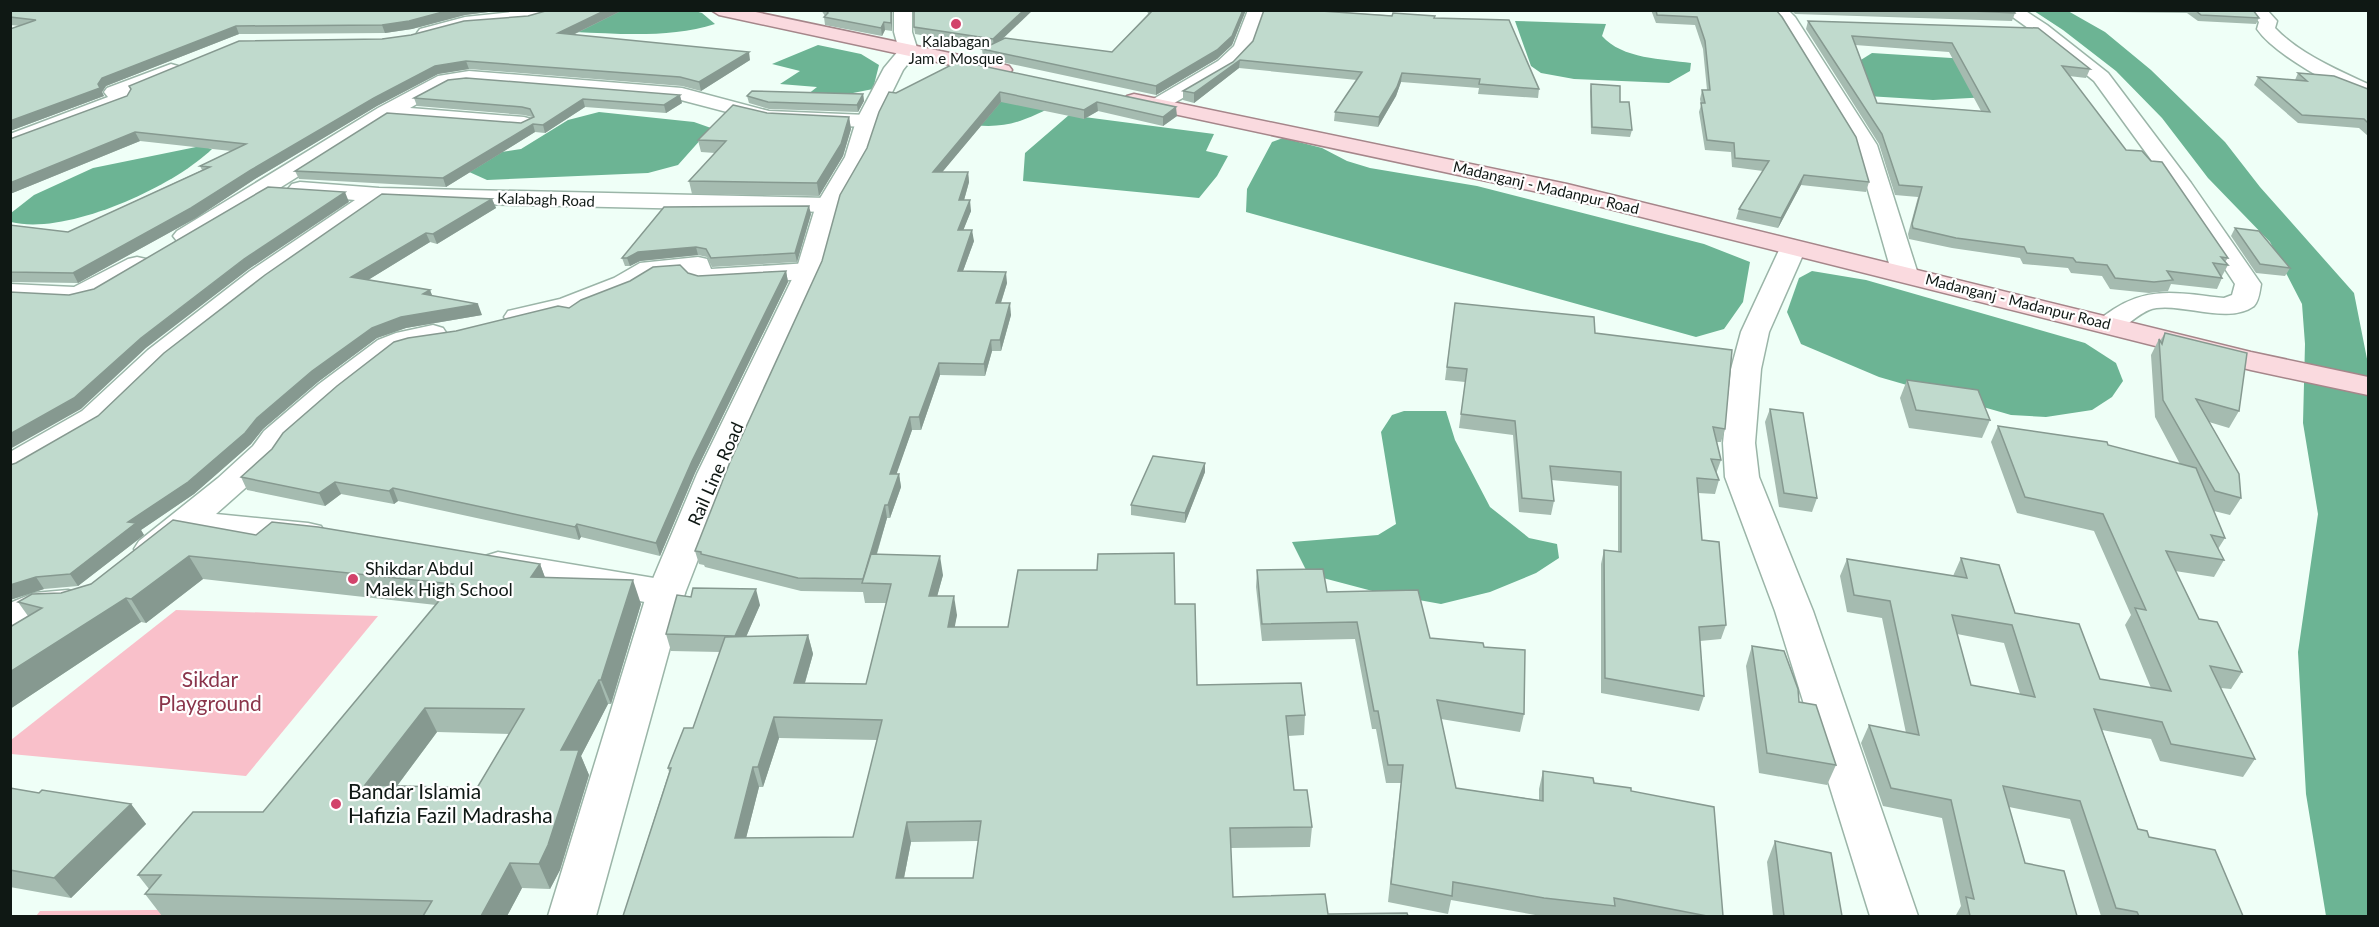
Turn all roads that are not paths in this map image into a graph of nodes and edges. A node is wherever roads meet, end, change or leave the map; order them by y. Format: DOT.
graph roads {
  1 [pos="552,10"];
  2 [pos="719,10"];
  3 [pos="903,10"];
  4 [pos="1257,10"];
  5 [pos="2256,10"];
  6 [pos="1783,16"];
  7 [pos="2009,19"];
  8 [pos="1812,22"];
  9 [pos="404,38"];
  10 [pos="909,51"];
  11 [pos="190,62"];
  12 [pos="1018,74"];
  13 [pos="2368,91"];
  14 [pos="1110,95"];
  15 [pos="1156,105"];
  16 [pos="385,112"];
  17 [pos="867,121"];
  18 [pos="524,123"];
  19 [pos="10,142"];
  20 [pos="264,186"];
  21 [pos="379,195"];
  22 [pos="828,205"];
  23 [pos="1793,248"];
  24 [pos="809,272"];
  25 [pos="1905,274"];
  26 [pos="10,292"];
  27 [pos="494,324"];
  28 [pos="2110,324"];
  29 [pos="460,331"];
  30 [pos="2368,386"];
  31 [pos="10,466"];
  32 [pos="187,522"];
  33 [pos="342,538"];
  34 [pos="465,558"];
  35 [pos="128,569"];
  36 [pos="666,593"];
  37 [pos="92,597"];
  38 [pos="10,620"];
  39 [pos="572,916"];
  40 [pos="1894,916"];
  1 -- 9 [label="street"];
  2 -- 10 [label="main road"];
  3 -- 10 [label="street"];
  4 -- 15 [label="street"];
  5 -- 13 [label="street"];
  6 -- 8 [label="street"];
  6 -- 25 [label="street"];
  7 -- 28 [label="street"];
  10 -- 12 [label="main road"];
  10 -- 17 [label="street, Rail Line Road"];
  11 -- 19 [label="street"];
  14 -- 15 [label="main road, Madanganj - Madanpur Road"];
  15 -- 23 [label="main road, Madanganj - Madanpur Road"];
  16 -- 17 [label="street"];
  16 -- 18 [label="street"];
  16 -- 20 [label="street"];
  17 -- 22 [label="street, Rail Line Road"];
  20 -- 21 [label="street, Kalabagh Road"];
  20 -- 26 [label="street"];
  21 -- 22 [label="street, Kalabagh Road"];
  21 -- 31 [label="street"];
  22 -- 24 [label="street, Rail Line Road"];
  23 -- 25 [label="main road, Madanganj - Madanpur Road"];
  23 -- 40 [label="street"];
  24 -- 27 [label="street"];
  24 -- 36 [label="street, Rail Line Road"];
  25 -- 28 [label="main road, Madanganj - Madanpur Road"];
  28 -- 30 [label="main road, Madanganj - Madanpur Road"];
  29 -- 32 [label="street"];
  32 -- 33 [label="street"];
  32 -- 35 [label="street"];
  34 -- 36 [label="street"];
  36 -- 39 [label="street, Rail Line Road"];
  37 -- 38 [label="street"];
}
